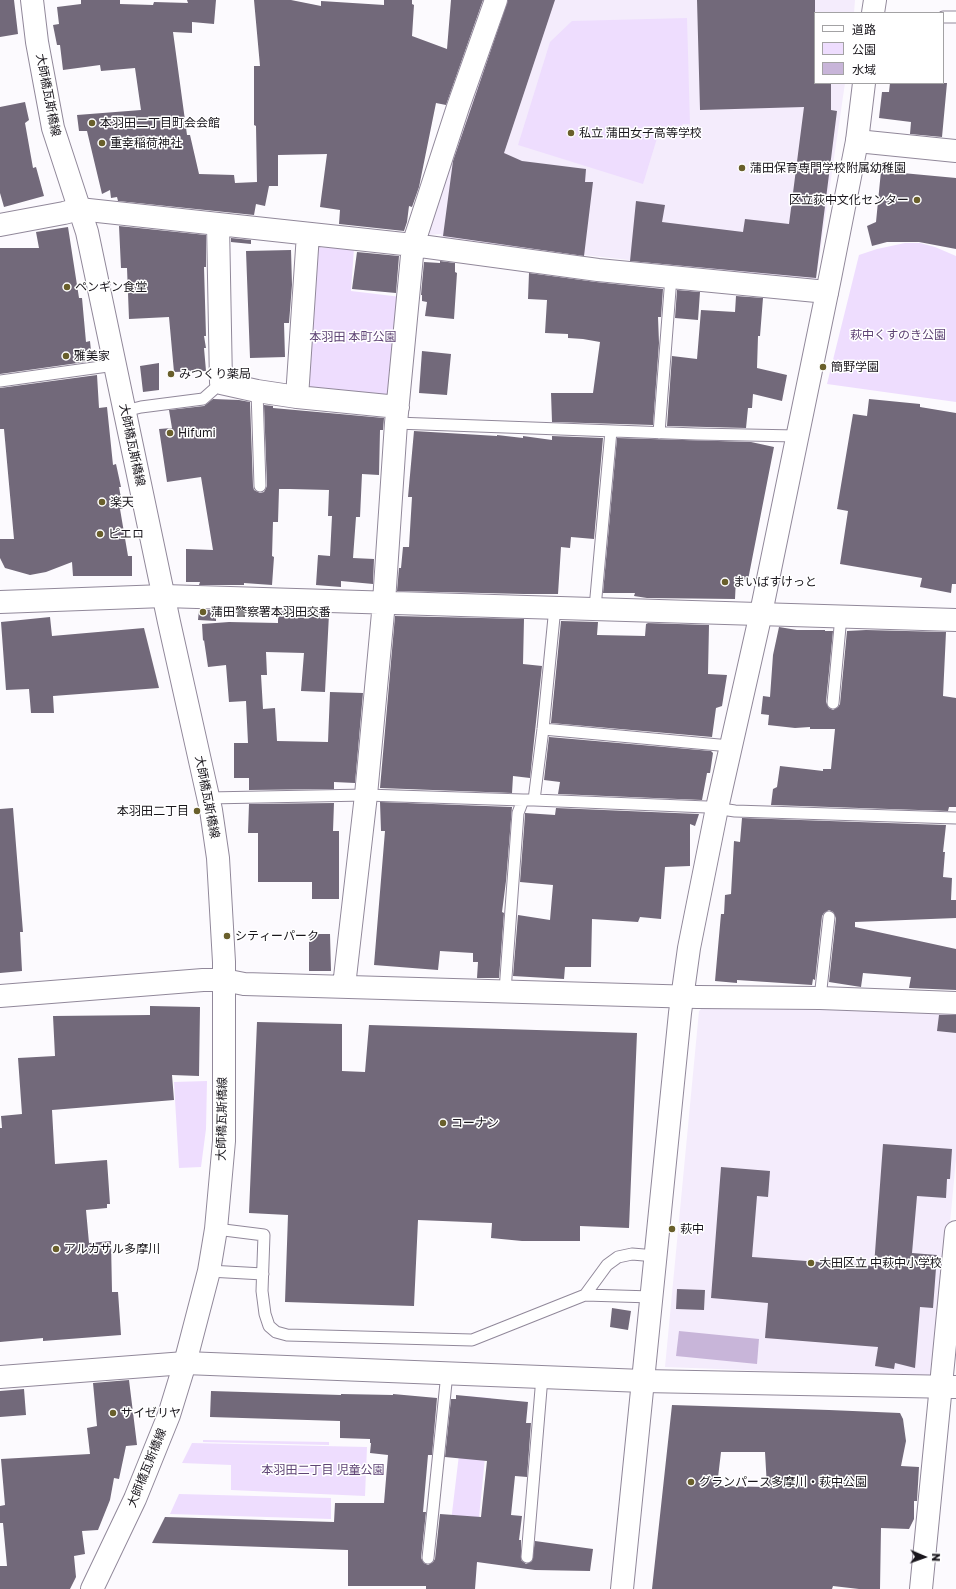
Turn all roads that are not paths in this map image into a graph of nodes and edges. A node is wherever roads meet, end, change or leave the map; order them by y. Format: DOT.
graph roads {
  1 [pos="32,0"];
  2 [pos="496,0"];
  3 [pos="875,0"];
  4 [pos="873,12"];
  5 [pos="944,17"];
  6 [pos="956,17"];
  7 [pos="864,84"];
  8 [pos="857,142"];
  9 [pos="956,151"];
  10 [pos="79,209"];
  11 [pos="218,224"];
  12 [pos="0,225"];
  13 [pos="308,234"];
  14 [pos="413,245"];
  15 [pos="671,277"];
  16 [pos="827,292"];
  17 [pos="115,365"];
  18 [pos="0,380"];
  19 [pos="221,383"];
  20 [pos="257,392"];
  21 [pos="297,397"];
  22 [pos="125,411"];
  23 [pos="397,415"];
  24 [pos="610,431"];
  25 [pos="659,433"];
  26 [pos="797,436"];
  27 [pos="260,486"];
  28 [pos="164,596"];
  29 [pos="0,602"];
  30 [pos="384,602"];
  31 [pos="555,607"];
  32 [pos="595,608"];
  33 [pos="761,613"];
  34 [pos="841,616"];
  35 [pos="956,620"];
  36 [pos="833,703"];
  37 [pos="543,730"];
  38 [pos="730,746"];
  39 [pos="366,795"];
  40 [pos="208,798"];
  41 [pos="528,800"];
  42 [pos="717,808"];
  43 [pos="956,818"];
  44 [pos="829,917"];
  45 [pos="224,980"];
  46 [pos="344,986"];
  47 [pos="505,991"];
  48 [pos="0,996"];
  49 [pos="681,997"];
  50 [pos="820,998"];
  51 [pos="956,1003"];
  52 [pos="216,1229"];
  53 [pos="956,1232"];
  54 [pos="656,1256"];
  55 [pos="209,1271"];
  56 [pos="263,1274"];
  57 [pos="585,1295"];
  58 [pos="652,1297"];
  59 [pos="185,1363"];
  60 [pos="447,1373"];
  61 [pos="0,1377"];
  62 [pos="542,1377"];
  63 [pos="643,1381"];
  64 [pos="948,1386"];
  65 [pos="527,1557"];
  66 [pos="428,1558"];
  67 [pos="92,1589"];
  68 [pos="622,1589"];
  69 [pos="921,1589"];
  1 -- 10 [label="street, 大師橋瓦斯橋線"];
  2 -- 14 [label="street"];
  3 -- 4 [label="street"];
  5 -- 6 [label="lane"];
  7 -- 8 [label="street"];
  8 -- 9 [label="street"];
  8 -- 16 [label="street"];
  10 -- 11 [label="street"];
  10 -- 12 [label="street"];
  10 -- 17 [label="street, 大師橋瓦斯橋線"];
  11 -- 13 [label="street"];
  11 -- 19 [label="street"];
  13 -- 14 [label="street"];
  13 -- 21 [label="street"];
  14 -- 15 [label="street"];
  14 -- 23 [label="street"];
  15 -- 16 [label="street"];
  15 -- 25 [label="lane"];
  16 -- 26 [label="street"];
  17 -- 18 [label="lane"];
  17 -- 22 [label="street, 大師橋瓦斯橋線"];
  19 -- 20 [label="street"];
  19 -- 22 [label="lane"];
  20 -- 21 [label="street"];
  20 -- 27 [label="lane"];
  21 -- 23 [label="street"];
  22 -- 28 [label="street, 大師橋瓦斯橋線"];
  23 -- 24 [label="lane"];
  23 -- 30 [label="street"];
  24 -- 25 [label="lane"];
  24 -- 32 [label="lane"];
  25 -- 26 [label="lane"];
  26 -- 33 [label="street"];
  28 -- 29 [label="street"];
  28 -- 30 [label="street"];
  28 -- 40 [label="street, 大師橋瓦斯橋線"];
  30 -- 31 [label="street"];
  30 -- 39 [label="street"];
  31 -- 32 [label="street"];
  31 -- 37 [label="lane"];
  32 -- 33 [label="street"];
  33 -- 34 [label="street"];
  33 -- 38 [label="street"];
  34 -- 35 [label="street"];
  34 -- 36 [label="lane"];
  37 -- 38 [label="lane"];
  37 -- 41 [label="lane"];
  38 -- 42 [label="street"];
  39 -- 40 [label="lane"];
  39 -- 41 [label="lane"];
  39 -- 46 [label="street"];
  40 -- 45 [label="street, 大師橋瓦斯橋線"];
  41 -- 42 [label="lane"];
  41 -- 47 [label="lane"];
  42 -- 43 [label="lane"];
  42 -- 49 [label="street"];
  44 -- 50 [label="lane"];
  45 -- 46 [label="street"];
  45 -- 48 [label="street"];
  45 -- 52 [label="street, 大師橋瓦斯橋線"];
  46 -- 47 [label="street"];
  47 -- 49 [label="street"];
  49 -- 50 [label="street"];
  49 -- 54 [label="street"];
  50 -- 51 [label="street"];
  52 -- 55 [label="street, 大師橋瓦斯橋線"];
  52 -- 56 [label="lane"];
  53 -- 64 [label="street"];
  54 -- 57 [label="lane"];
  54 -- 58 [label="street"];
  55 -- 56 [label="lane"];
  55 -- 59 [label="street, 大師橋瓦斯橋線"];
  56 -- 57 [label="lane"];
  57 -- 58 [label="lane"];
  58 -- 63 [label="street"];
  59 -- 60 [label="street"];
  59 -- 61 [label="street"];
  59 -- 67 [label="street, 大師橋瓦斯橋線"];
  60 -- 62 [label="street"];
  60 -- 66 [label="lane"];
  62 -- 63 [label="street"];
  62 -- 65 [label="lane"];
  63 -- 64 [label="street"];
  63 -- 68 [label="street"];
  64 -- 69 [label="street"];
}
